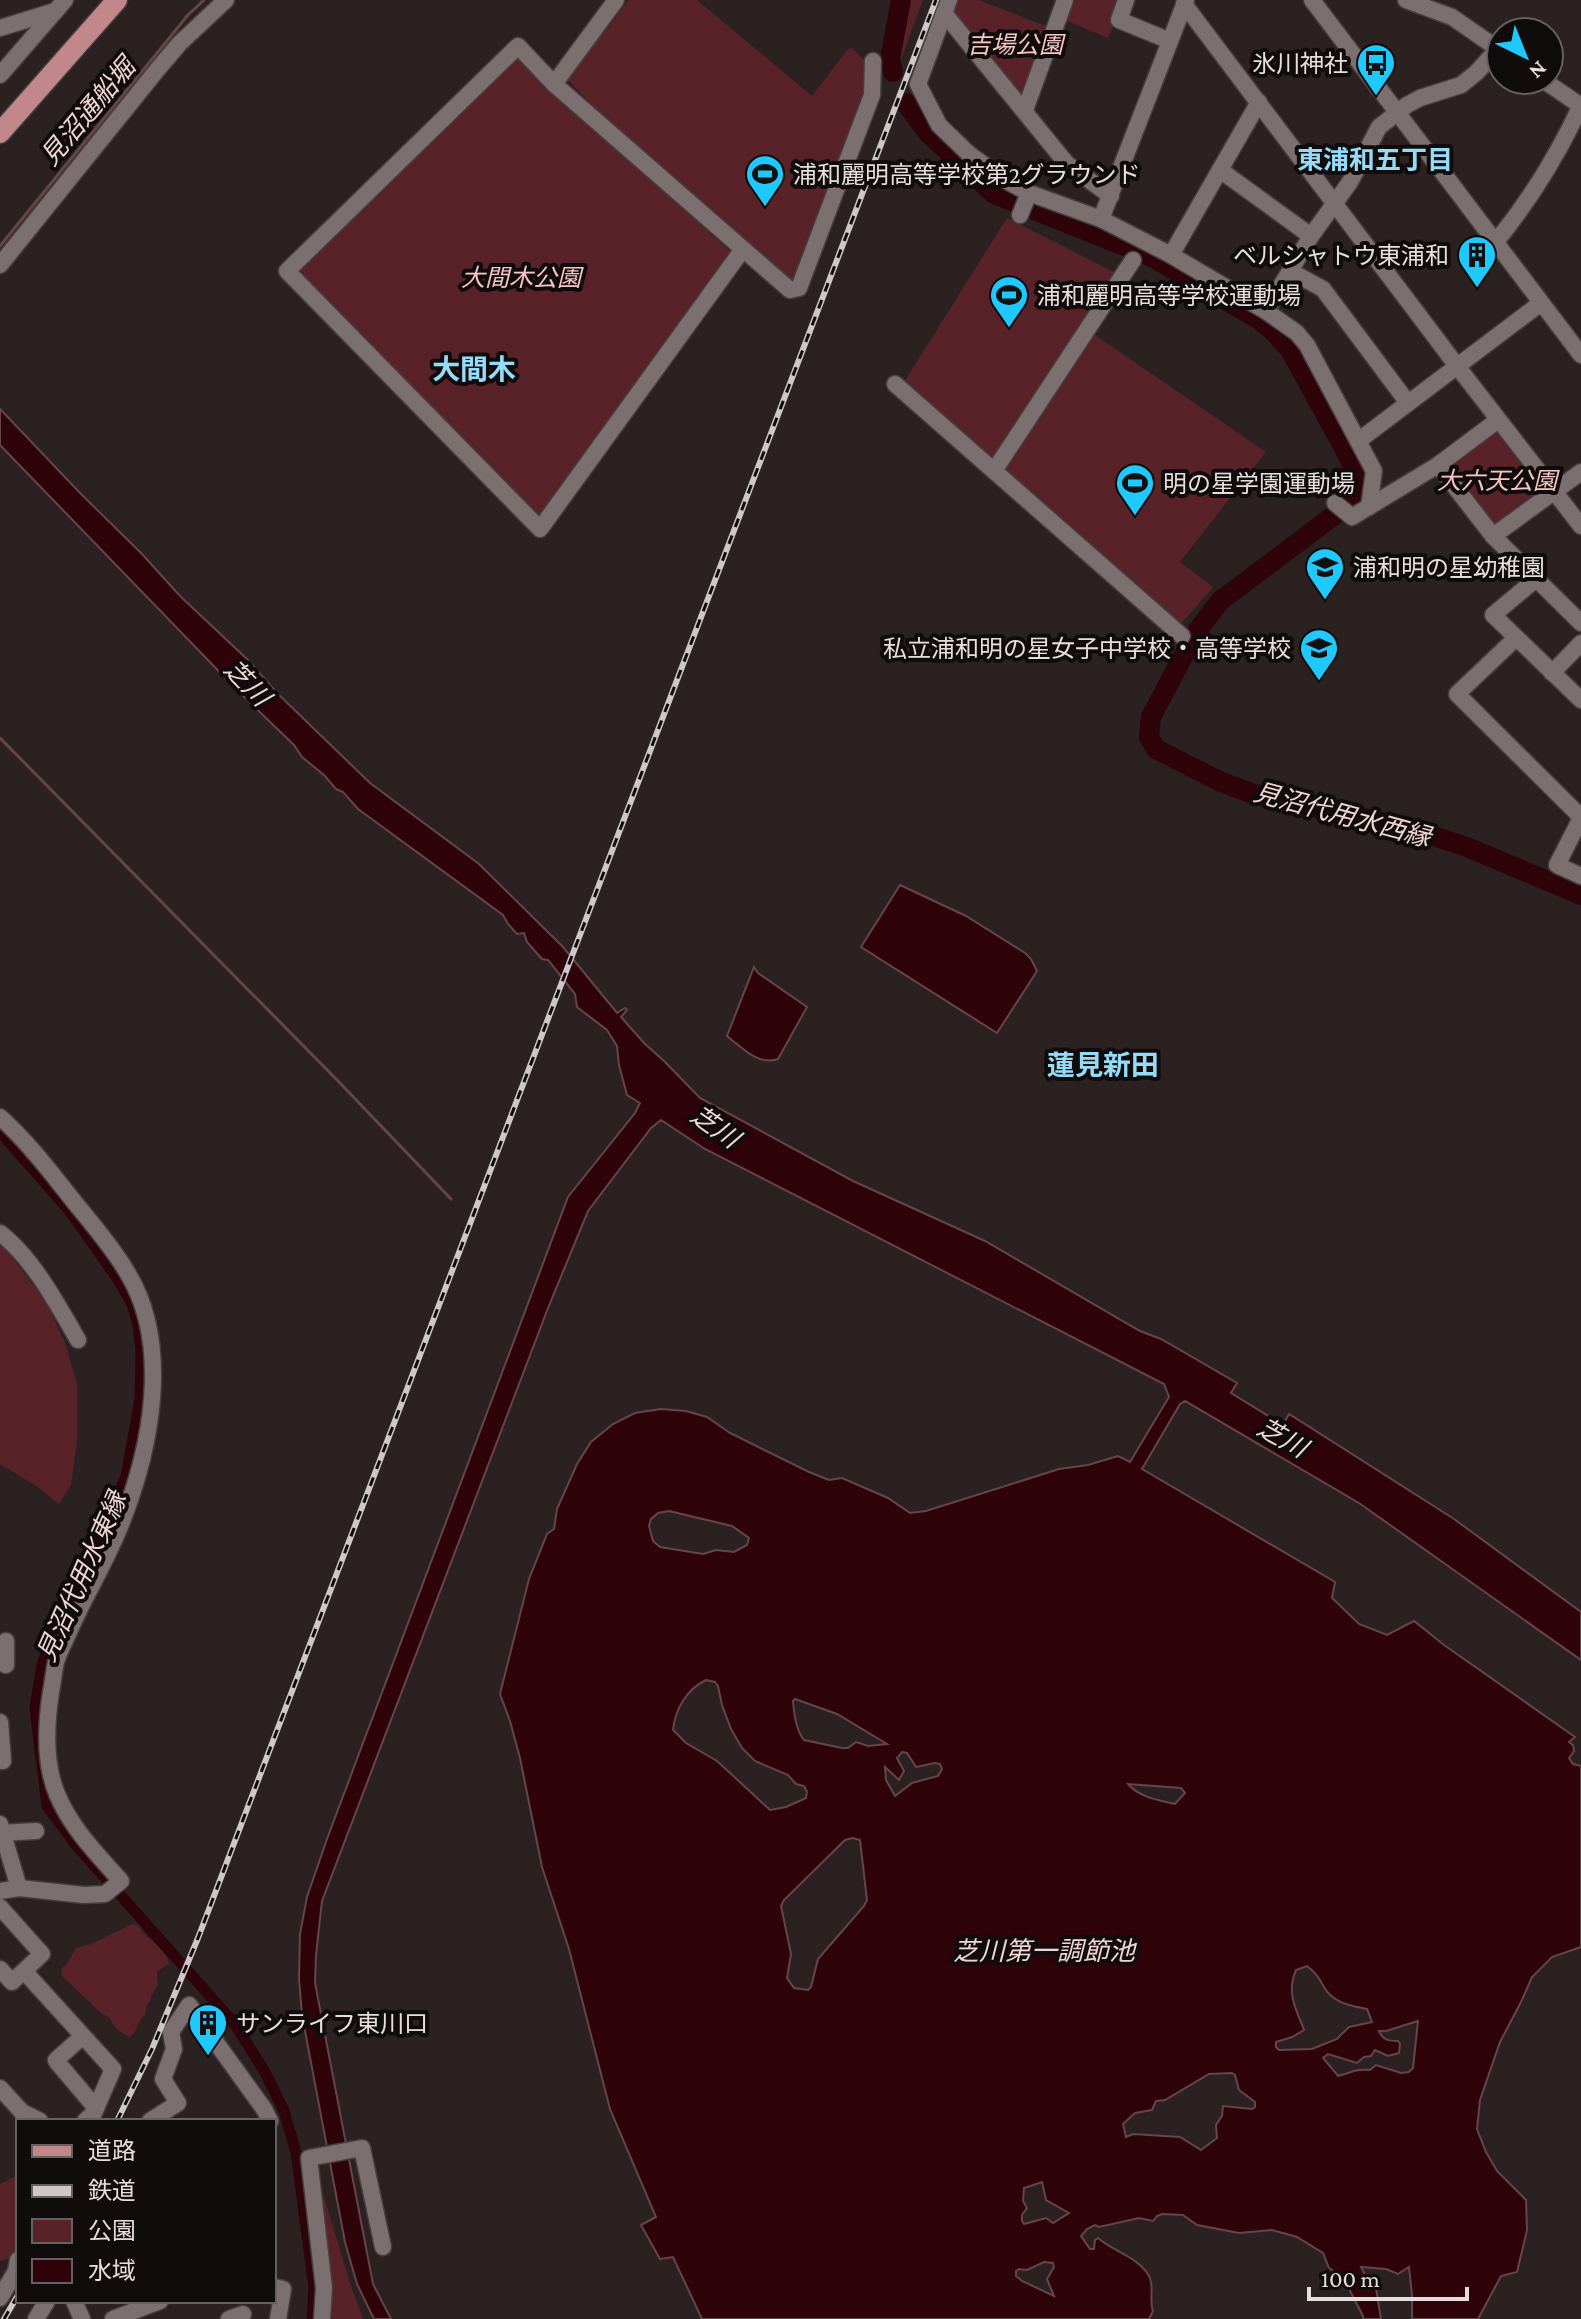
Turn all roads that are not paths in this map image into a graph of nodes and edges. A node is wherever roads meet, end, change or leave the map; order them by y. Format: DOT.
graph roads {
  1 [pos="117,0"];
  2 [pos="226,0"];
  3 [pos="616,0"];
  4 [pos="1065,0"];
  5 [pos="1126,0"];
  6 [pos="1312,0"];
  7 [pos="1412,1"];
  8 [pos="1185,2"];
  9 [pos="61,5"];
  10 [pos="947,6"];
  11 [pos="0,28"];
  12 [pos="1485,40"];
  13 [pos="1170,41"];
  14 [pos="873,61"];
  15 [pos="1485,64"];
  16 [pos="0,75"];
  17 [pos="554,84"];
  18 [pos="1259,102"];
  19 [pos="1581,106"];
  20 [pos="1025,110"];
  21 [pos="1397,112"];
  22 [pos="0,133"];
  23 [pos="1220,170"];
  24 [pos="1029,193"];
  25 [pos="1111,196"];
  26 [pos="1334,202"];
  27 [pos="1020,215"];
  28 [pos="1101,219"];
  29 [pos="1311,236"];
  30 [pos="1495,243"];
  31 [pos="743,249"];
  32 [pos="1171,255"];
  33 [pos="1133,260"];
  34 [pos="0,265"];
  35 [pos="1290,271"];
  36 [pos="1541,303"];
  37 [pos="1266,311"];
  38 [pos="1581,355"];
  39 [pos="1457,366"];
  40 [pos="895,384"];
  41 [pos="1408,403"];
  42 [pos="1498,420"];
  43 [pos="1358,441"];
  44 [pos="1438,465"];
  45 [pos="994,471"];
  46 [pos="1581,472"];
  47 [pos="1553,492"];
  48 [pos="1335,503"];
  49 [pos="1369,507"];
  50 [pos="1581,526"];
  51 [pos="1493,536"];
  52 [pos="1536,579"];
  53 [pos="1581,623"];
  54 [pos="1182,636"];
  55 [pos="1516,638"];
  56 [pos="1581,643"];
  57 [pos="1552,673"];
  58 [pos="1581,700"];
  59 [pos="1581,818"];
  60 [pos="1581,876"];
  61 [pos="0,1117"];
  62 [pos="0,1233"];
  63 [pos="78,1340"];
  64 [pos="6,1641"];
  65 [pos="0,1662"];
  66 [pos="0,1722"];
  67 [pos="0,1761"];
  68 [pos="1,1830"];
  69 [pos="36,1831"];
  70 [pos="19,1888"];
  71 [pos="0,1891"];
  72 [pos="0,1907"];
  73 [pos="0,1969"];
  74 [pos="24,1971"];
  75 [pos="83,2036"];
  76 [pos="0,2088"];
  77 [pos="96,2108"];
  78 [pos="24,2117"];
  79 [pos="87,2119"];
  80 [pos="153,2119"];
  81 [pos="269,2119"];
  82 [pos="383,2247"];
  83 [pos="11,2266"];
  84 [pos="276,2287"];
  85 [pos="0,2298"];
  86 [pos="155,2303"];
  87 [pos="113,2319"];
  88 [pos="278,2319"];
  89 [pos="322,2319"];
  1 -- 22 [label="main road"];
  2 -- 34 [label="street"];
  3 -- 17 [label="street"];
  4 -- 20 [label="street"];
  5 -- 13 [label="street"];
  6 -- 21 [label="street"];
  7 -- 12 [label="street"];
  8 -- 13 [label="street"];
  8 -- 18 [label="street"];
  9 -- 11 [label="street"];
  9 -- 16 [label="street"];
  10 -- 20 [label="street"];
  10 -- 24 [label="street"];
  13 -- 25 [label="street"];
  14 -- 31 [label="street"];
  15 -- 21 [label="street"];
  17 -- 31 [label="street"];
  17 -- 31 [label="street"];
  18 -- 23 [label="street"];
  18 -- 26 [label="street"];
  19 -- 30 [label="street"];
  20 -- 25 [label="street"];
  21 -- 26 [label="street"];
  21 -- 30 [label="street"];
  23 -- 29 [label="street"];
  23 -- 32 [label="street"];
  24 -- 27 [label="street"];
  24 -- 28 [label="street"];
  25 -- 28 [label="street"];
  26 -- 29 [label="street"];
  26 -- 39 [label="street"];
  28 -- 32 [label="street"];
  29 -- 35 [label="street"];
  30 -- 36 [label="street"];
  32 -- 37 [label="street"];
  33 -- 45 [label="street"];
  35 -- 37 [label="street"];
  35 -- 41 [label="street"];
  36 -- 38 [label="street"];
  36 -- 39 [label="street"];
  37 -- 43 [label="street"];
  39 -- 41 [label="street"];
  39 -- 42 [label="street"];
  40 -- 45 [label="street"];
  41 -- 43 [label="street"];
  42 -- 44 [label="street"];
  42 -- 47 [label="street"];
  43 -- 49 [label="street"];
  44 -- 49 [label="street"];
  44 -- 51 [label="street"];
  45 -- 54 [label="street"];
  46 -- 47 [label="street"];
  47 -- 50 [label="street"];
  47 -- 51 [label="street"];
  48 -- 49 [label="street"];
  51 -- 52 [label="street"];
  52 -- 53 [label="street"];
  52 -- 55 [label="street"];
  55 -- 57 [label="street"];
  55 -- 59 [label="street"];
  56 -- 57 [label="street"];
  57 -- 58 [label="street"];
  59 -- 60 [label="street"];
  61 -- 70 [label="street"];
  62 -- 63 [label="street"];
  64 -- 65 [label="street"];
  66 -- 67 [label="street"];
  68 -- 69 [label="street"];
  68 -- 70 [label="street"];
  70 -- 71 [label="street"];
  72 -- 74 [label="street"];
  73 -- 74 [label="street"];
  74 -- 75 [label="street"];
  75 -- 77 [label="street"];
  75 -- 77 [label="street"];
  76 -- 78 [label="street"];
  77 -- 79 [label="street"];
  80 -- 81 [label="street"];
  82 -- 89 [label="street"];
  83 -- 85 [label="street"];
  84 -- 88 [label="street"];
  86 -- 87 [label="street"];
}
